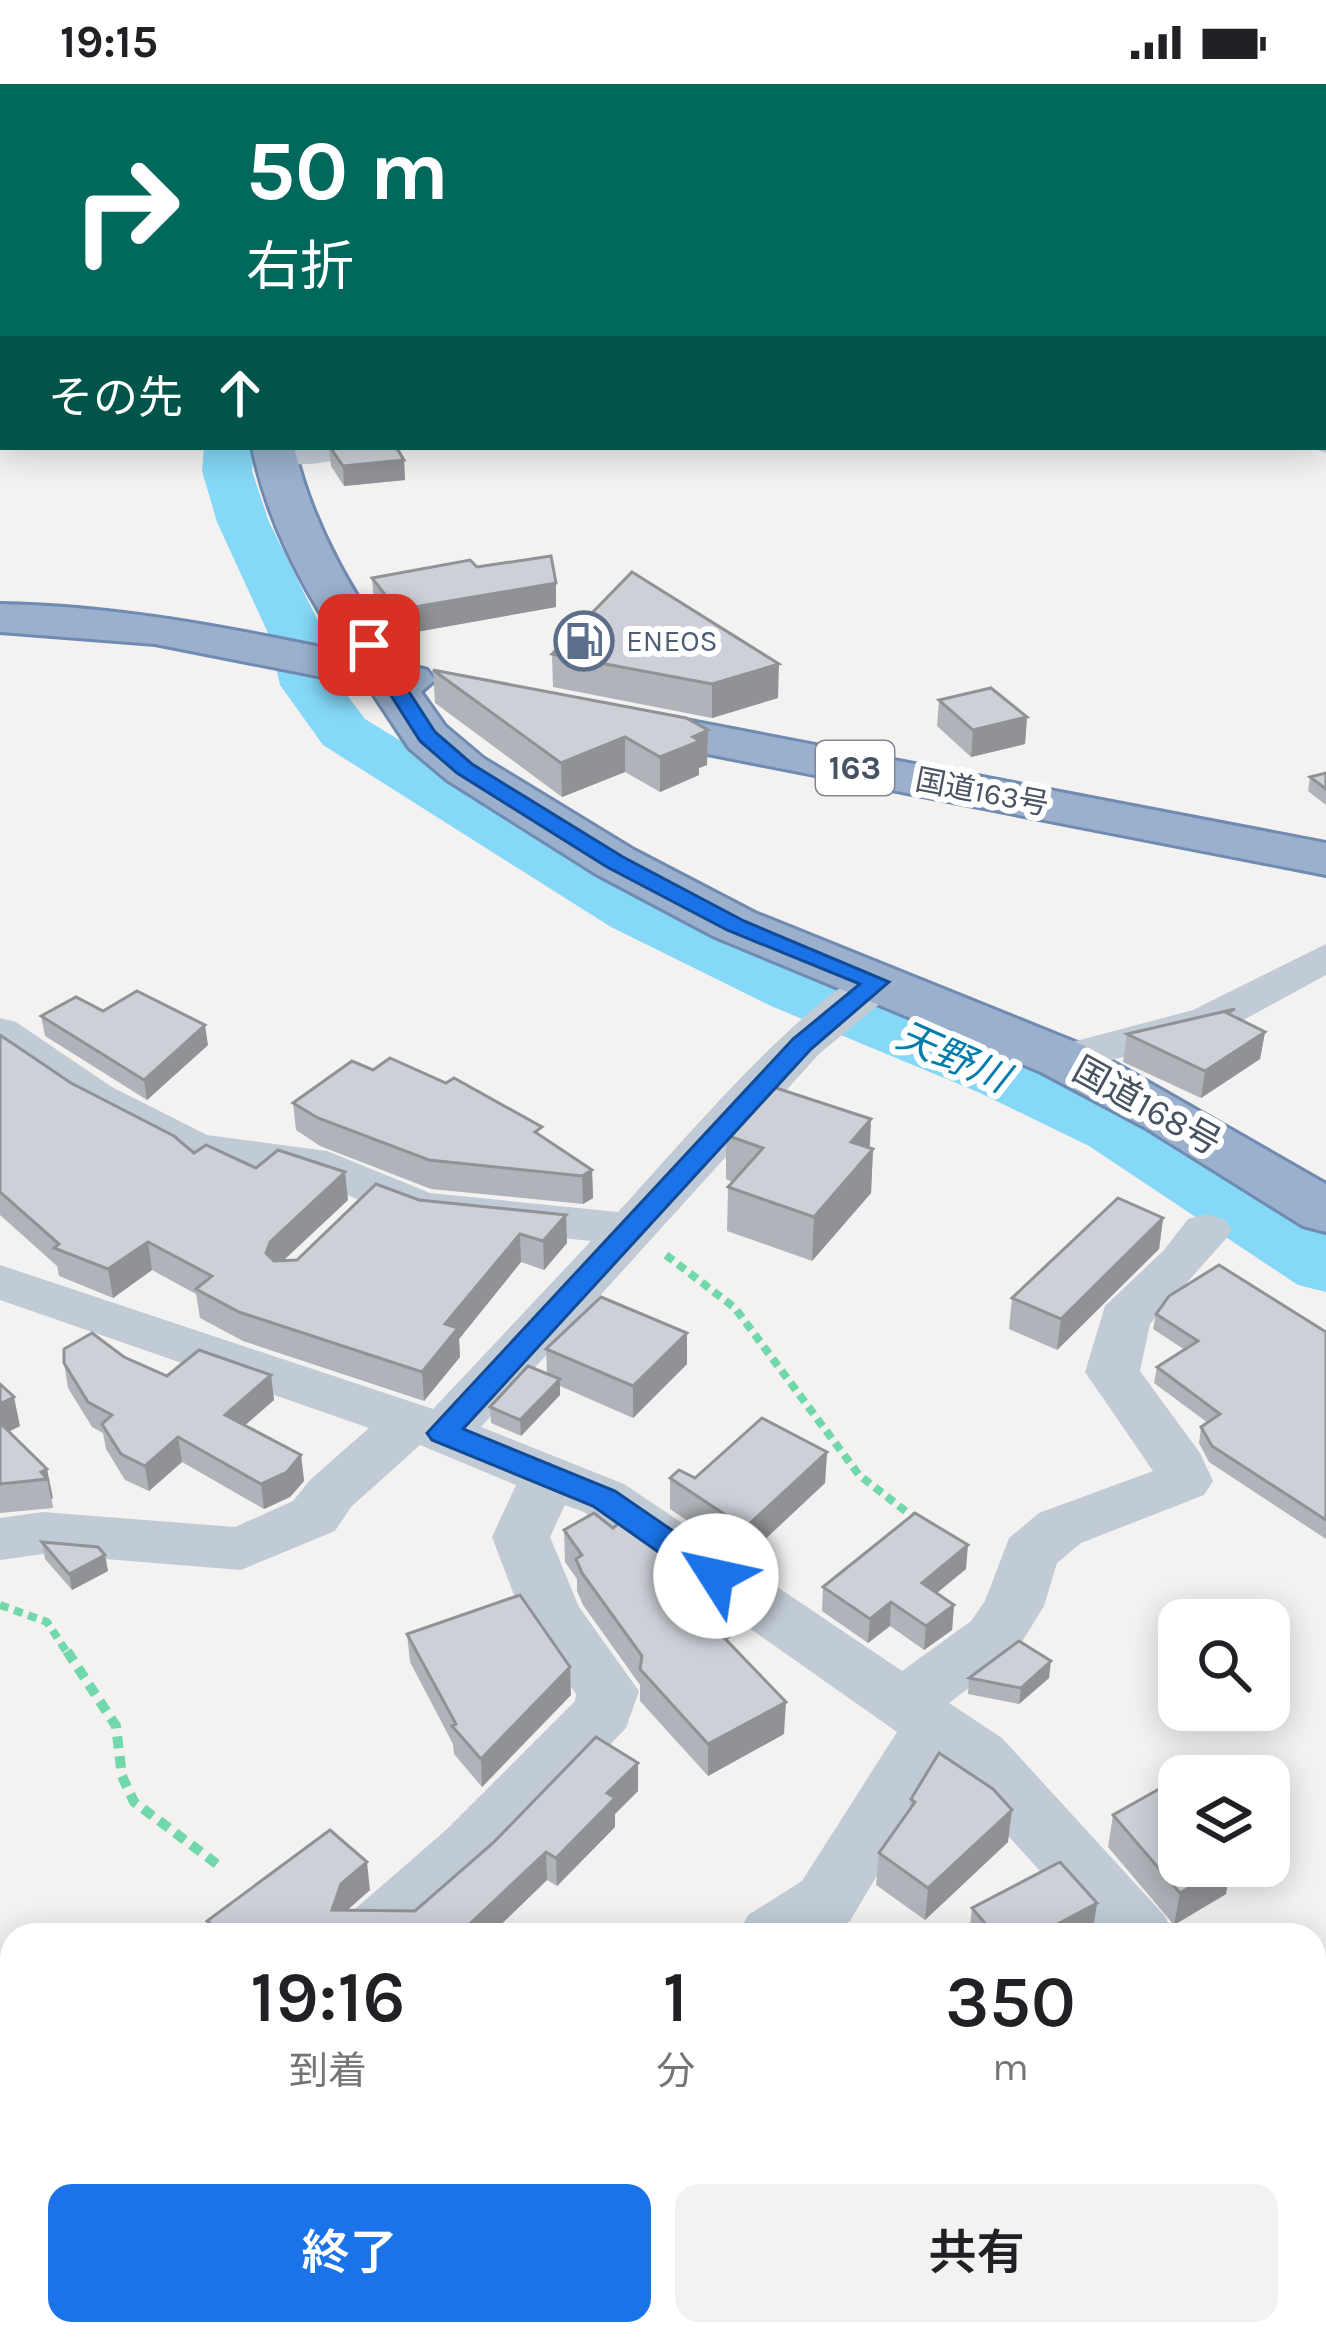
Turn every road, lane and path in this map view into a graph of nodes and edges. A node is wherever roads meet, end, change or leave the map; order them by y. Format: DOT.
graph roads {
  1 [pos="273,451"];
  2 [pos="0,618"];
  3 [pos="361,670"];
  4 [pos="451,688"];
  5 [pos="585,716"];
  6 [pos="1326,859"];
  7 [pos="1324,961"];
  8 [pos="865,992"];
  9 [pos="2,1034"];
  10 [pos="1063,1059"];
  11 [pos="1326,1212"];
  12 [pos="631,1229"];
  13 [pos="1206,1230"];
  14 [pos="0,1282"];
  15 [pos="427,1427"];
  16 [pos="549,1475"];
  17 [pos="934,1533"];
  18 [pos="0,1539"];
  19 [pos="0,1605"];
  20 [pos="918,1716"];
  21 [pos="218,1865"];
  22 [pos="386,1923"];
  23 [pos="791,1923"];
  24 [pos="1129,1923"];
  1 -- 3 [label="highway, 国道168号"];
  2 -- 3 [label="highway"];
  3 -- 4 [label="highway"];
  3 -- 8 [label="highway, 国道168号"];
  5 -- 6 [label="highway, 国道163号 / 163"];
  7 -- 10 [label="street"];
  8 -- 10 [label="highway, 国道168号"];
  8 -- 12 [label="street"];
  9 -- 12 [label="street"];
  10 -- 11 [label="highway, 国道168号"];
  12 -- 15 [label="street"];
  12 -- 17 [label="path"];
  13 -- 20 [label="street"];
  14 -- 15 [label="street"];
  15 -- 16 [label="street"];
  15 -- 18 [label="street"];
  16 -- 20 [label="street"];
  16 -- 22 [label="street"];
  19 -- 21 [label="path"];
  20 -- 23 [label="street"];
  20 -- 24 [label="street"];
}
